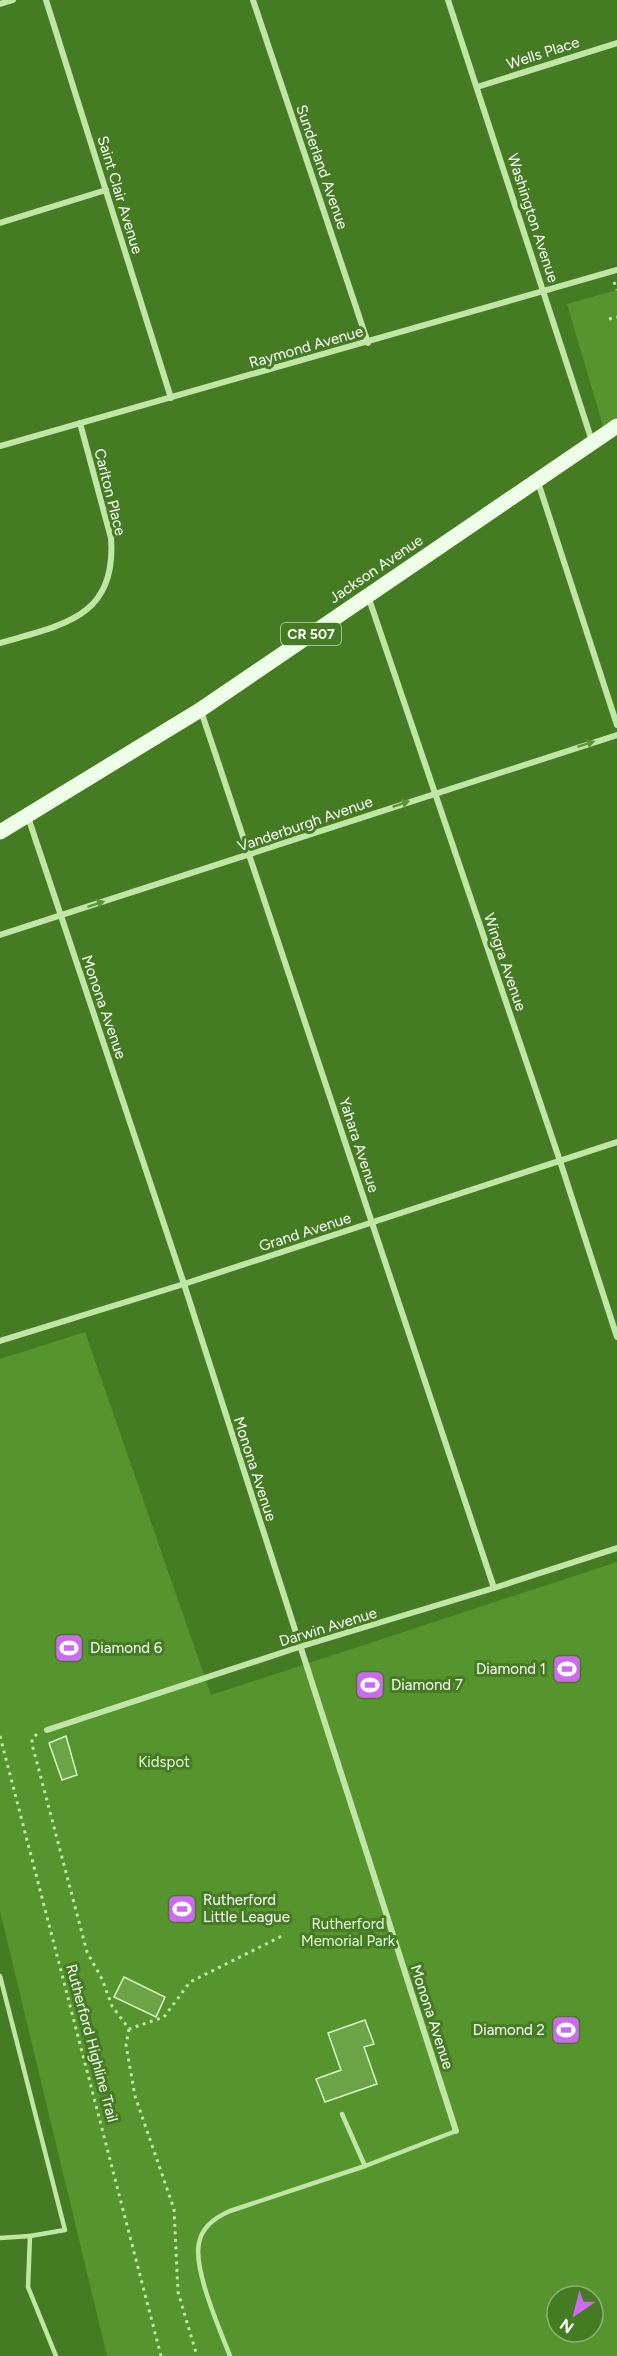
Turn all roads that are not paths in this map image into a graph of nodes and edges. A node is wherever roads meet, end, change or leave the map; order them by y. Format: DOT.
graph roads {
  1 [pos="13,0"];
  2 [pos="46,0"];
  3 [pos="253,0"];
  4 [pos="448,0"];
  5 [pos="0,4"];
  6 [pos="617,43"];
  7 [pos="477,87"];
  8 [pos="106,190"];
  9 [pos="0,223"];
  10 [pos="617,270"];
  11 [pos="544,289"];
  12 [pos="368,343"];
  13 [pos="171,398"];
  14 [pos="80,423"];
  15 [pos="617,426"];
  16 [pos="593,444"];
  17 [pos="0,446"];
  18 [pos="538,482"];
  19 [pos="368,596"];
  20 [pos="0,643"];
  21 [pos="200,710"];
  22 [pos="617,726"];
  23 [pos="617,735"];
  24 [pos="435,792"];
  25 [pos="27,816"];
  26 [pos="0,832"];
  27 [pos="249,855"];
  28 [pos="61,916"];
  29 [pos="0,935"];
  30 [pos="617,1142"];
  31 [pos="560,1161"];
  32 [pos="372,1222"];
  33 [pos="184,1284"];
  34 [pos="617,1337"];
  35 [pos="0,1341"];
  36 [pos="617,1548"];
  37 [pos="494,1588"];
  38 [pos="299,1647"];
  39 [pos="47,1730"];
  40 [pos="0,1976"];
  41 [pos="342,2114"];
  42 [pos="456,2131"];
  43 [pos="364,2166"];
  44 [pos="30,2235"];
  45 [pos="0,2238"];
  46 [pos="56,2356"];
  47 [pos="230,2356"];
  1 -- 5 [label="street"];
  2 -- 8 [label="street, Saint Clair Avenue"];
  3 -- 12 [label="street, Sunderland Avenue"];
  4 -- 7 [label="street, Washington Avenue"];
  6 -- 7 [label="street, Wells Place"];
  7 -- 11 [label="street, Washington Avenue"];
  8 -- 9 [label="street"];
  8 -- 13 [label="street, Saint Clair Avenue"];
  10 -- 11 [label="street, Raymond Avenue"];
  11 -- 12 [label="street, Raymond Avenue"];
  11 -- 16 [label="street, Washington Avenue"];
  12 -- 13 [label="street, Raymond Avenue"];
  13 -- 14 [label="street, Raymond Avenue"];
  14 -- 17 [label="street, Raymond Avenue"];
  14 -- 20 [label="street, Carlton Place"];
  15 -- 16 [label="main road, Jackson Avenue / CR 507"];
  16 -- 18 [label="main road, Jackson Avenue / CR 507"];
  18 -- 19 [label="main road, Jackson Avenue / CR 507"];
  18 -- 22 [label="street"];
  19 -- 21 [label="main road, Jackson Avenue / CR 507"];
  19 -- 24 [label="street, Wingra Avenue"];
  21 -- 25 [label="main road, Jackson Avenue / CR 507"];
  21 -- 27 [label="street, Yahara Avenue"];
  24 -- 23 [label="street, Vanderburgh Avenue, one-way"];
  27 -- 24 [label="street, Vanderburgh Avenue, one-way"];
  24 -- 31 [label="street, Wingra Avenue"];
  25 -- 26 [label="main road, Jackson Avenue / CR 507"];
  25 -- 28 [label="street, Monona Avenue"];
  28 -- 27 [label="street, Vanderburgh Avenue, one-way"];
  27 -- 32 [label="street, Yahara Avenue"];
  28 -- 29 [label="street, Vanderburgh Avenue"];
  28 -- 33 [label="street, Monona Avenue"];
  30 -- 31 [label="street, Grand Avenue"];
  31 -- 32 [label="street, Grand Avenue"];
  31 -- 34 [label="street, Wingra Avenue"];
  32 -- 33 [label="street, Grand Avenue"];
  32 -- 37 [label="street, Yahara Avenue"];
  33 -- 35 [label="street, Grand Avenue"];
  33 -- 38 [label="street, Monona Avenue"];
  36 -- 37 [label="street, Darwin Avenue"];
  37 -- 38 [label="street, Darwin Avenue"];
  38 -- 39 [label="street, Darwin Avenue"];
  38 -- 42 [label="street, Monona Avenue"];
  40 -- 44 [label="lane"];
  41 -- 43 [label="lane"];
  42 -- 43 [label="lane"];
  43 -- 47 [label="lane"];
  44 -- 45 [label="lane"];
  44 -- 46 [label="lane"];
}
